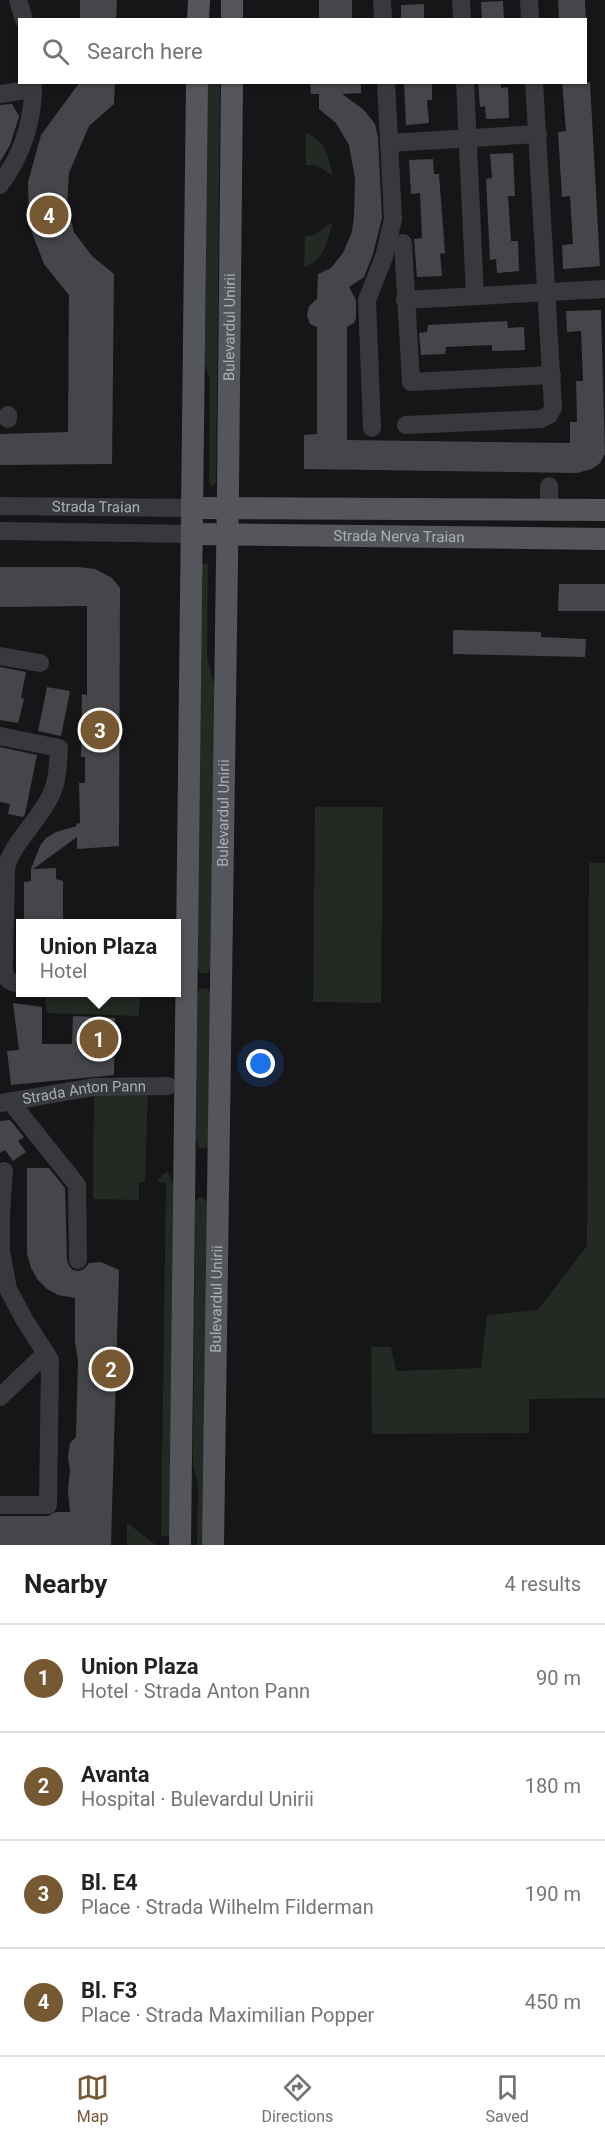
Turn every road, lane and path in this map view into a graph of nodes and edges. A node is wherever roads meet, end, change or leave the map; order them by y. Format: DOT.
graph roads {
  1 [pos="18,0"];
  2 [pos="199,0"];
  3 [pos="232,0"];
  4 [pos="382,0"];
  5 [pos="461,0"];
  6 [pos="529,0"];
  7 [pos="23,18"];
  8 [pos="198,18"];
  9 [pos="232,18"];
  10 [pos="383,18"];
  11 [pos="462,18"];
  12 [pos="531,18"];
  13 [pos="197,84"];
  14 [pos="232,84"];
  15 [pos="386,84"];
  16 [pos="465,84"];
  17 [pos="534,84"];
  18 [pos="33,86"];
  19 [pos="0,94"];
  20 [pos="538,134"];
  21 [pos="468,138"];
  22 [pos="389,142"];
  23 [pos="0,185"];
  24 [pos="403,243"];
  25 [pos="605,289"];
  26 [pos="548,292"];
  27 [pos="476,296"];
  28 [pos="405,300"];
  29 [pos="552,375"];
  30 [pos="406,425"];
  31 [pos="372,428"];
  32 [pos="549,486"];
  33 [pos="0,506"];
  34 [pos="192,508"];
  35 [pos="228,508"];
  36 [pos="549,510"];
  37 [pos="605,510"];
  38 [pos="0,531"];
  39 [pos="192,534"];
  40 [pos="228,534"];
  41 [pos="605,539"];
  42 [pos="0,656"];
  43 [pos="40,663"];
  44 [pos="0,736"];
  45 [pos="184,969"];
  46 [pos="221,980"];
  47 [pos="16,983"];
  48 [pos="168,1086"];
  49 [pos="5,1102"];
  50 [pos="185,1166"];
  51 [pos="219,1166"];
  52 [pos="4,1171"];
  53 [pos="78,1260"];
  54 [pos="46,1353"];
  55 [pos="0,1398"];
  56 [pos="0,1505"];
  57 [pos="180,1545"];
  58 [pos="213,1545"];
  1 -- 7 [label="street"];
  2 -- 8 [label="main road"];
  3 -- 9 [label="main road"];
  4 -- 10 [label="street"];
  5 -- 11 [label="street"];
  6 -- 12 [label="street"];
  13 -- 34 [label="main road"];
  14 -- 35 [label="main road, Bulevardul Unirii"];
  15 -- 22 [label="street"];
  16 -- 21 [label="street"];
  17 -- 20 [label="street"];
  18 -- 19 [label="street"];
  18 -- 23 [label="street"];
  20 -- 21 [label="street"];
  20 -- 26 [label="street"];
  21 -- 22 [label="street"];
  21 -- 27 [label="street"];
  22 -- 31 [label="street"];
  24 -- 28 [label="street"];
  25 -- 26 [label="street"];
  26 -- 27 [label="street"];
  26 -- 29 [label="street"];
  27 -- 28 [label="street"];
  28 -- 29 [label="street"];
  29 -- 30 [label="street"];
  32 -- 36 [label="street"];
  33 -- 34 [label="street, Strada Traian"];
  34 -- 35 [label="main road, Strada Nerva Traian"];
  34 -- 39 [label="main road"];
  35 -- 36 [label="main road, Strada Nerva Traian"];
  35 -- 40 [label="main road, Bulevardul Unirii"];
  36 -- 37 [label="main road, Strada Nerva Traian"];
  38 -- 39 [label="street, Strada Traian"];
  39 -- 40 [label="main road, Strada Nerva Traian"];
  39 -- 45 [label="main road"];
  40 -- 41 [label="main road, Strada Nerva Traian"];
  40 -- 46 [label="main road, Bulevardul Unirii"];
  42 -- 43 [label="street"];
  44 -- 47 [label="street"];
  45 -- 46 [label="main road"];
  45 -- 50 [label="main road"];
  46 -- 51 [label="main road, Bulevardul Unirii"];
  48 -- 49 [label="street, Strada Anton Pann"];
  49 -- 53 [label="street"];
  50 -- 51 [label="main road"];
  50 -- 57 [label="main road"];
  51 -- 58 [label="main road, Bulevardul Unirii"];
  52 -- 54 [label="street"];
  54 -- 55 [label="street"];
  54 -- 56 [label="street"];
}
